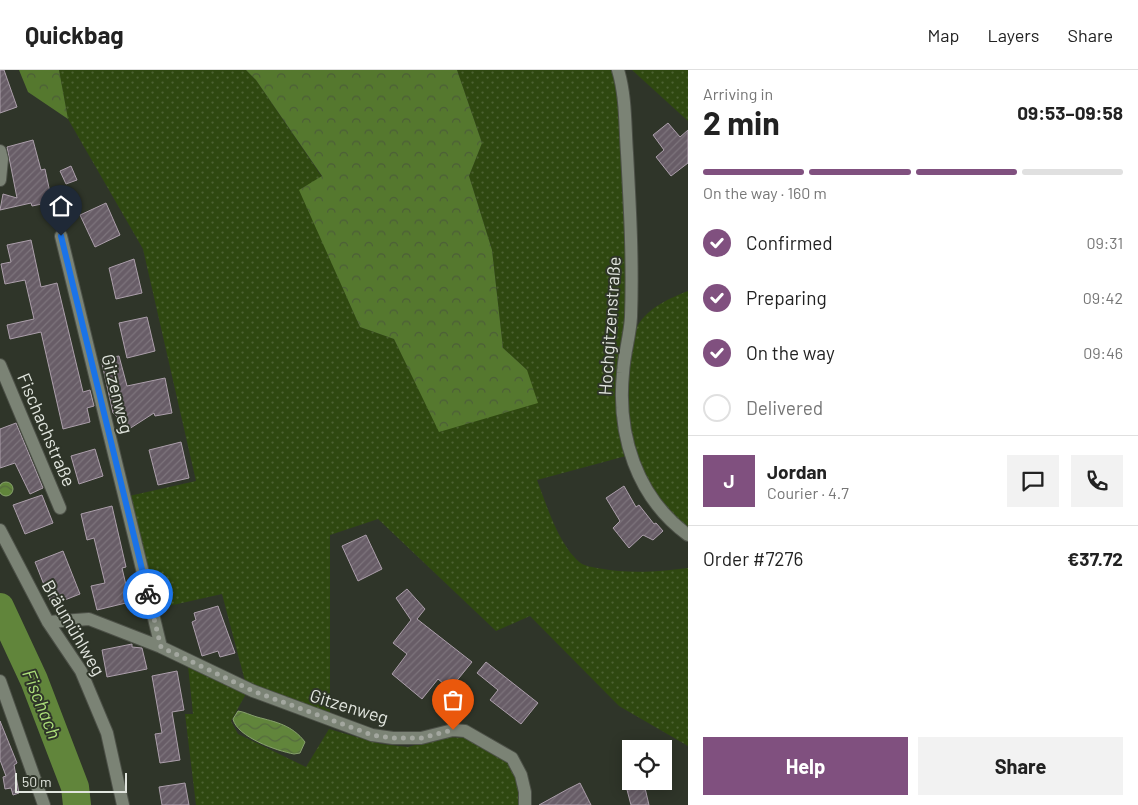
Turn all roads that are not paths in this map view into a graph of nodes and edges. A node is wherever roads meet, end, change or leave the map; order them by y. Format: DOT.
graph roads {
  1 [pos="618,70"];
  2 [pos="0,152"];
  3 [pos="0,180"];
  4 [pos="61,236"];
  5 [pos="0,365"];
  6 [pos="60,508"];
  7 [pos="0,530"];
  8 [pos="688,534"];
  9 [pos="48,622"];
  10 [pos="161,647"];
  11 [pos="0,681"];
  12 [pos="44,805"];
  13 [pos="122,805"];
  14 [pos="525,805"];
  1 -- 8 [label="street, Hochgitzenstraße"];
  2 -- 3 [label="street"];
  4 -- 10 [label="street, Gitzenweg"];
  5 -- 6 [label="street, Fischachstraße"];
  7 -- 9 [label="street, Bräumühlweg"];
  9 -- 10 [label="street, Gitzenweg"];
  9 -- 13 [label="street, Bräumühlweg"];
  10 -- 14 [label="street, Gitzenweg"];
  11 -- 12 [label="street"];
}
